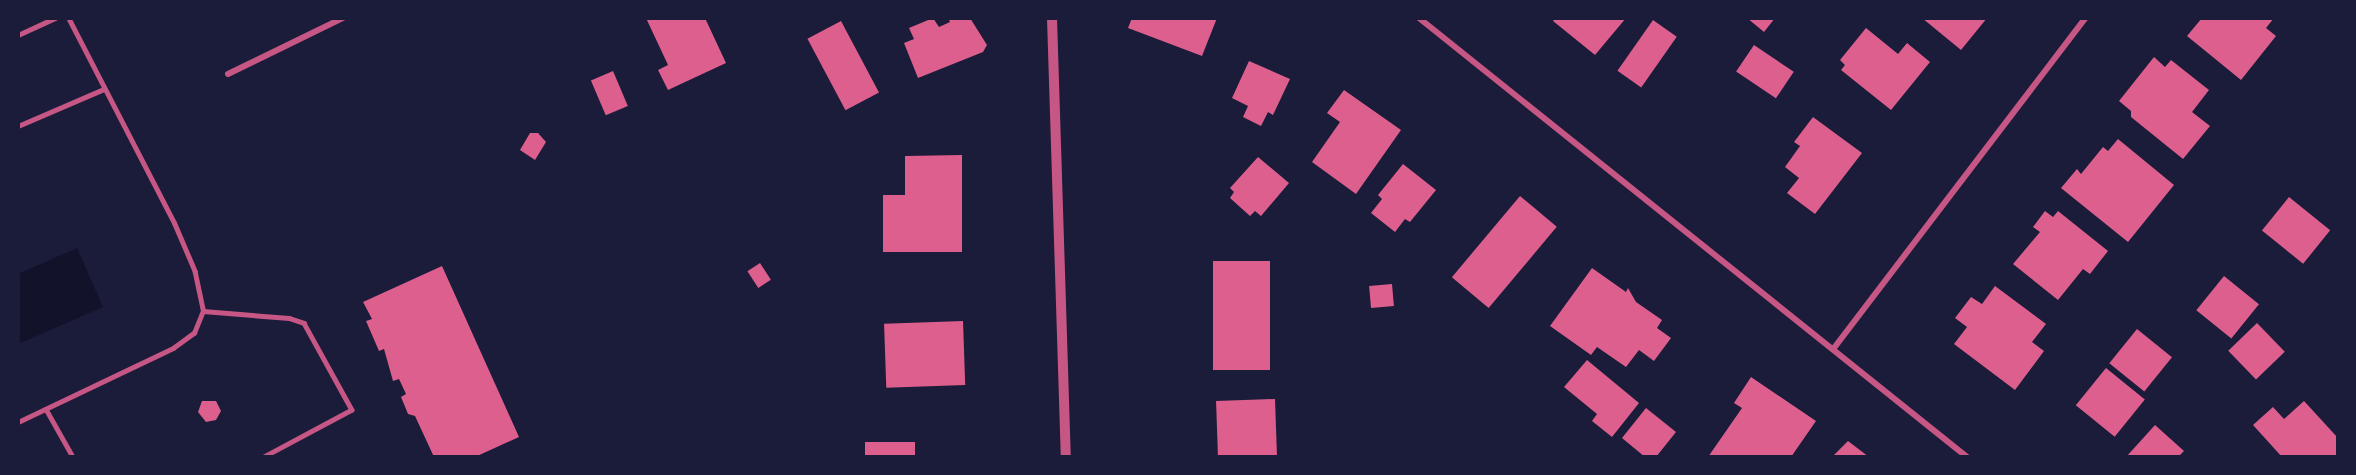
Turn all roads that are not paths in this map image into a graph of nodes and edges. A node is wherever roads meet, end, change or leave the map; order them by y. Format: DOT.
graph roads {
  1 [pos="55,18"];
  2 [pos="68,18"];
  3 [pos="343,18"];
  4 [pos="1052,18"];
  5 [pos="1419,18"];
  6 [pos="2085,18"];
  7 [pos="18,35"];
  8 [pos="228,74"];
  9 [pos="104,89"];
  10 [pos="18,126"];
  11 [pos="203,311"];
  12 [pos="1834,348"];
  13 [pos="46,409"];
  14 [pos="18,422"];
  15 [pos="73,457"];
  16 [pos="264,457"];
  17 [pos="1066,457"];
  18 [pos="1967,457"];
  1 -- 7 [label="lane"];
  2 -- 9 [label="lane"];
  3 -- 8 [label="street"];
  4 -- 17 [label="street"];
  5 -- 12 [label="street"];
  6 -- 12 [label="street"];
  9 -- 10 [label="lane"];
  9 -- 11 [label="lane"];
  11 -- 13 [label="lane"];
  11 -- 16 [label="lane"];
  12 -- 18 [label="street"];
  13 -- 14 [label="lane"];
  13 -- 15 [label="lane"];
}
